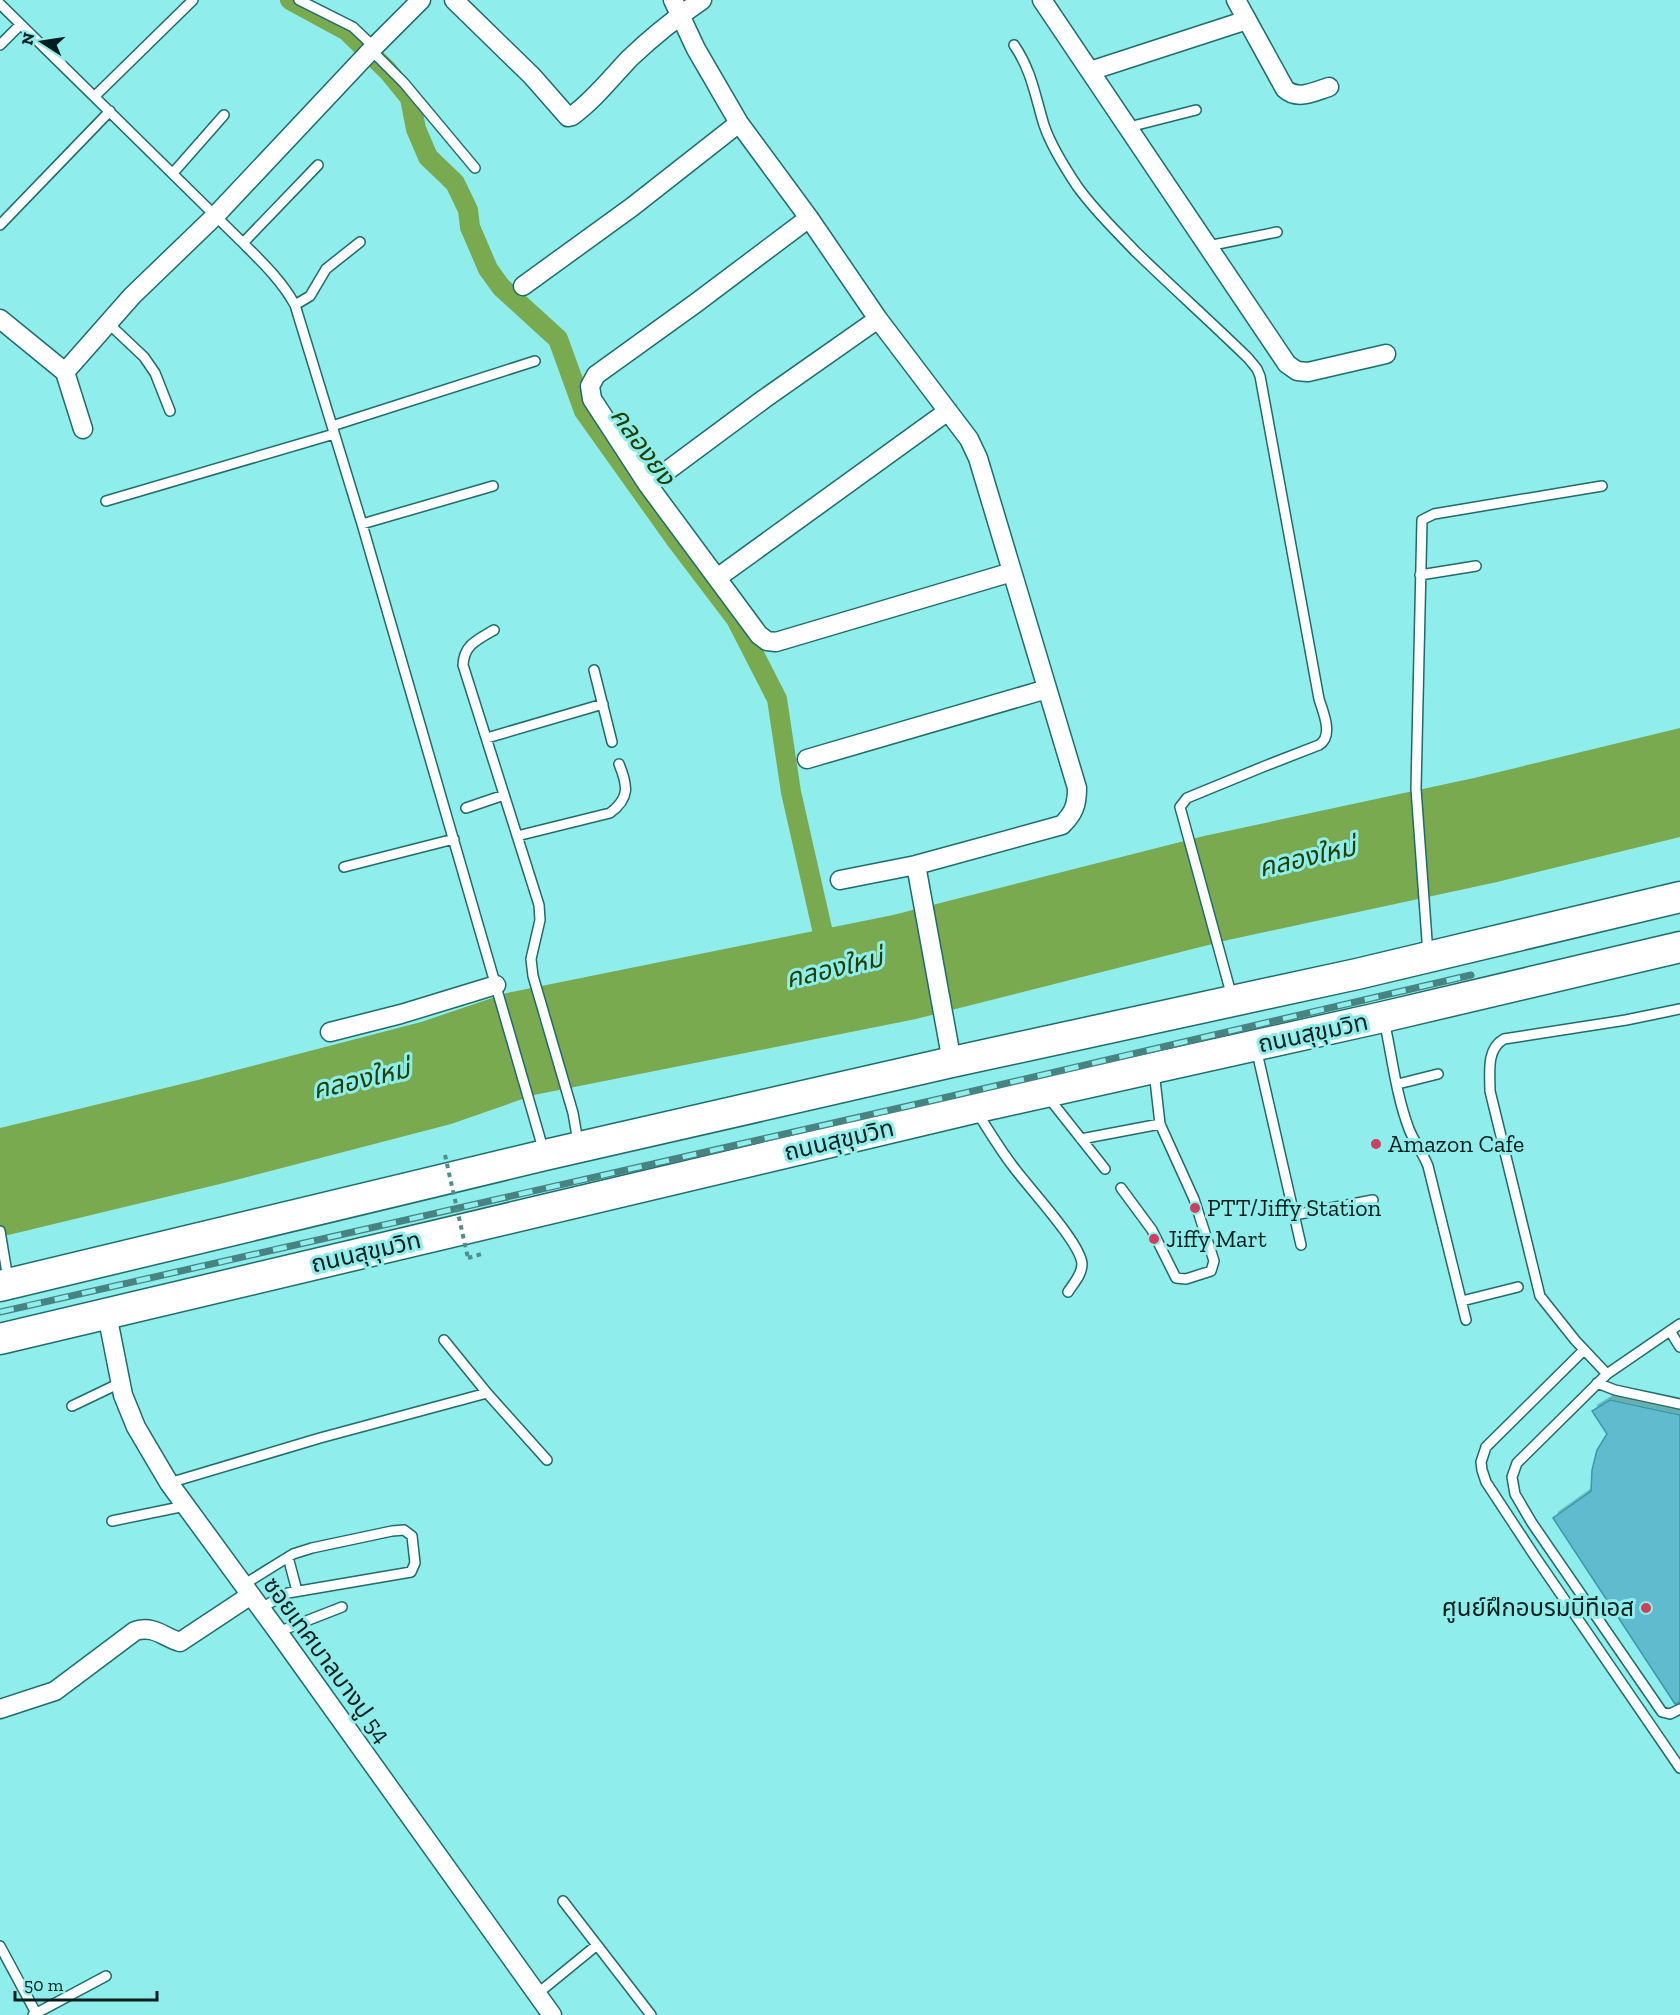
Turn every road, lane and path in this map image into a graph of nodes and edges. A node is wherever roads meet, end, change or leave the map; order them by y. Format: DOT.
graph roads {
  1 [pos="193,0"];
  2 [pos="299,0"];
  3 [pos="421,0"];
  4 [pos="453,0"];
  5 [pos="702,0"];
  6 [pos="1042,0"];
  7 [pos="1236,0"];
  8 [pos="0,4"];
  9 [pos="680,14"];
  10 [pos="1247,20"];
  11 [pos="20,25"];
  12 [pos="0,45"];
  13 [pos="1014,45"];
  14 [pos="370,52"];
  15 [pos="1090,71"];
  16 [pos="1329,87"];
  17 [pos="95,96"];
  18 [pos="1196,110"];
  19 [pos="110,111"];
  20 [pos="224,115"];
  21 [pos="739,123"];
  22 [pos="1129,128"];
  23 [pos="318,165"];
  24 [pos="476,168"];
  25 [pos="173,173"];
  26 [pos="216,215"];
  27 [pos="809,218"];
  28 [pos="0,225"];
  29 [pos="1277,232"];
  30 [pos="360,242"];
  31 [pos="243,243"];
  32 [pos="1209,246"];
  33 [pos="524,286"];
  34 [pos="296,305"];
  35 [pos="0,319"];
  36 [pos="878,319"];
  37 [pos="107,322"];
  38 [pos="1386,354"];
  39 [pos="535,361"];
  40 [pos="65,372"];
  41 [pos="170,411"];
  42 [pos="948,411"];
  43 [pos="83,429"];
  44 [pos="333,430"];
  45 [pos="648,484"];
  46 [pos="493,486"];
  47 [pos="1602,486"];
  48 [pos="106,501"];
  49 [pos="363,524"];
  50 [pos="1476,566"];
  51 [pos="1011,572"];
  52 [pos="1420,575"];
  53 [pos="717,578"];
  54 [pos="494,630"];
  55 [pos="594,670"];
  56 [pos="1047,689"];
  57 [pos="603,704"];
  58 [pos="487,738"];
  59 [pos="612,742"];
  60 [pos="807,759"];
  61 [pos="619,764"];
  62 [pos="504,795"];
  63 [pos="466,808"];
  64 [pos="517,836"];
  65 [pos="454,839"];
  66 [pos="916,865"];
  67 [pos="344,867"];
  68 [pos="840,880"];
  69 [pos="1680,897"];
  70 [pos="1680,947"];
  71 [pos="1428,956"];
  72 [pos="497,988"];
  73 [pos="1233,1001"];
  74 [pos="1680,1009"];
  75 [pos="1383,1017"];
  76 [pos="330,1032"];
  77 [pos="1256,1046"];
  78 [pos="952,1062"];
  79 [pos="1153,1069"];
  80 [pos="1438,1074"];
  81 [pos="1398,1084"];
  82 [pos="1044,1093"];
  83 [pos="974,1108"];
  84 [pos="1160,1124"];
  85 [pos="1081,1139"];
  86 [pos="579,1148"];
  87 [pos="445,1155"];
  88 [pos="545,1155"];
  89 [pos="1105,1168"];
  90 [pos="1121,1188"];
  91 [pos="1373,1200"];
  92 [pos="1294,1215"];
  93 [pos="0,1231"];
  94 [pos="1301,1245"];
  95 [pos="485,1253"];
  96 [pos="5,1285"];
  97 [pos="1518,1287"];
  98 [pos="1068,1293"];
  99 [pos="1462,1300"];
  100 [pos="107,1314"];
  101 [pos="1466,1320"];
  102 [pos="1680,1324"];
  103 [pos="1670,1331"];
  104 [pos="0,1339"];
  105 [pos="444,1340"];
  106 [pos="1680,1347"];
  107 [pos="1584,1350"];
  108 [pos="1607,1374"];
  109 [pos="120,1383"];
  110 [pos="1597,1383"];
  111 [pos="487,1393"];
  112 [pos="1680,1404"];
  113 [pos="72,1406"];
  114 [pos="547,1460"];
  115 [pos="169,1483"];
  116 [pos="185,1506"];
  117 [pos="112,1521"];
  118 [pos="288,1557"];
  119 [pos="297,1591"];
  120 [pos="252,1596"];
  121 [pos="342,1607"];
  122 [pos="278,1632"];
  123 [pos="0,1709"];
  124 [pos="1680,1709"];
  125 [pos="1680,1768"];
  126 [pos="564,1901"];
  127 [pos="597,1944"];
  128 [pos="0,1946"];
  129 [pos="106,1976"];
  130 [pos="537,1994"];
  131 [pos="35,2014"];
  132 [pos="552,2015"];
  133 [pos="651,2015"];
  1 -- 17 [label="lane"];
  2 -- 14 [label="lane"];
  3 -- 14 [label="street"];
  4 -- 9 [label="street"];
  5 -- 9 [label="street"];
  6 -- 15 [label="street"];
  7 -- 10 [label="street"];
  8 -- 11 [label="lane"];
  9 -- 21 [label="street"];
  10 -- 15 [label="street"];
  10 -- 16 [label="street"];
  11 -- 12 [label="lane"];
  11 -- 17 [label="lane"];
  13 -- 73 [label="lane"];
  14 -- 24 [label="lane"];
  14 -- 26 [label="street"];
  15 -- 22 [label="street"];
  17 -- 19 [label="lane"];
  18 -- 22 [label="lane"];
  19 -- 25 [label="lane"];
  19 -- 28 [label="lane"];
  20 -- 25 [label="lane"];
  21 -- 27 [label="street"];
  21 -- 33 [label="street"];
  22 -- 32 [label="street"];
  23 -- 31 [label="lane"];
  25 -- 26 [label="lane"];
  26 -- 31 [label="lane"];
  26 -- 37 [label="street"];
  27 -- 36 [label="street"];
  27 -- 45 [label="street"];
  29 -- 32 [label="lane"];
  30 -- 34 [label="lane"];
  31 -- 34 [label="lane"];
  32 -- 38 [label="street"];
  34 -- 44 [label="lane"];
  35 -- 40 [label="street"];
  36 -- 42 [label="street"];
  36 -- 45 [label="street"];
  37 -- 40 [label="street"];
  37 -- 41 [label="lane"];
  39 -- 44 [label="lane"];
  40 -- 43 [label="street"];
  42 -- 51 [label="street"];
  42 -- 53 [label="street"];
  44 -- 48 [label="lane"];
  44 -- 49 [label="lane"];
  45 -- 53 [label="street"];
  46 -- 49 [label="lane"];
  47 -- 52 [label="lane"];
  49 -- 65 [label="lane"];
  50 -- 52 [label="lane"];
  51 -- 53 [label="street"];
  51 -- 56 [label="street"];
  52 -- 71 [label="lane"];
  54 -- 58 [label="lane"];
  55 -- 57 [label="lane"];
  56 -- 60 [label="street"];
  56 -- 66 [label="street"];
  57 -- 58 [label="lane"];
  57 -- 59 [label="lane"];
  58 -- 62 [label="lane"];
  61 -- 64 [label="lane"];
  62 -- 63 [label="lane"];
  62 -- 64 [label="lane"];
  64 -- 86 [label="lane"];
  65 -- 67 [label="lane"];
  65 -- 72 [label="lane"];
  66 -- 68 [label="street"];
  66 -- 78 [label="street"];
  69 -- 71 [label="highway, ถนนสุขุมวิท"];
  70 -- 75 [label="highway, ถนนสุขุมวิท"];
  71 -- 73 [label="highway, ถนนสุขุมวิท"];
  72 -- 76 [label="street"];
  72 -- 88 [label="lane"];
  73 -- 78 [label="highway, ถนนสุขุมวิท"];
  74 -- 107 [label="lane"];
  75 -- 77 [label="highway, ถนนสุขุมวิท"];
  75 -- 81 [label="lane"];
  77 -- 79 [label="highway, ถนนสุขุมวิท"];
  77 -- 92 [label="lane"];
  78 -- 86 [label="highway, ถนนสุขุมวิท"];
  79 -- 82 [label="highway, ถนนสุขุมวิท"];
  79 -- 84 [label="lane"];
  80 -- 81 [label="lane"];
  81 -- 99 [label="lane"];
  82 -- 83 [label="highway, ถนนสุขุมวิท"];
  82 -- 85 [label="lane"];
  83 -- 98 [label="lane"];
  83 -- 100 [label="highway, ถนนสุขุมวิท"];
  84 -- 85 [label="lane"];
  84 -- 90 [label="lane"];
  85 -- 89 [label="lane"];
  86 -- 88 [label="highway, ถนนสุขุมวิท"];
  87 -- 95 [label="path, bridge"];
  88 -- 96 [label="highway, ถนนสุขุมวิท"];
  91 -- 92 [label="lane"];
  92 -- 94 [label="lane"];
  93 -- 96 [label="lane"];
  97 -- 99 [label="lane"];
  99 -- 101 [label="lane"];
  100 -- 104 [label="highway, ถนนสุขุมวิท"];
  100 -- 109 [label="street, ซอยเทศบาลบางปู 54"];
  102 -- 103 [label="lane"];
  103 -- 106 [label="lane"];
  103 -- 108 [label="lane"];
  105 -- 111 [label="lane"];
  107 -- 108 [label="lane"];
  107 -- 125 [label="lane"];
  108 -- 110 [label="lane"];
  109 -- 113 [label="lane"];
  109 -- 115 [label="street, ซอยเทศบาลบางปู 54"];
  110 -- 112 [label="lane"];
  110 -- 124 [label="lane"];
  111 -- 114 [label="lane"];
  111 -- 115 [label="lane"];
  115 -- 116 [label="street, ซอยเทศบาลบางปู 54"];
  116 -- 117 [label="lane"];
  116 -- 120 [label="street, ซอยเทศบาลบางปู 54"];
  118 -- 119 [label="lane"];
  118 -- 119 [label="lane"];
  118 -- 120 [label="lane"];
  119 -- 120 [label="lane"];
  120 -- 122 [label="street, ซอยเทศบาลบางปู 54"];
  120 -- 123 [label="street"];
  121 -- 122 [label="lane"];
  122 -- 130 [label="street, ซอยเทศบาลบางปู 54"];
  126 -- 127 [label="lane"];
  127 -- 130 [label="lane"];
  127 -- 133 [label="lane"];
  128 -- 131 [label="lane"];
  129 -- 131 [label="lane"];
  130 -- 132 [label="street, ซอยเทศบาลบางปู 54"];
}
